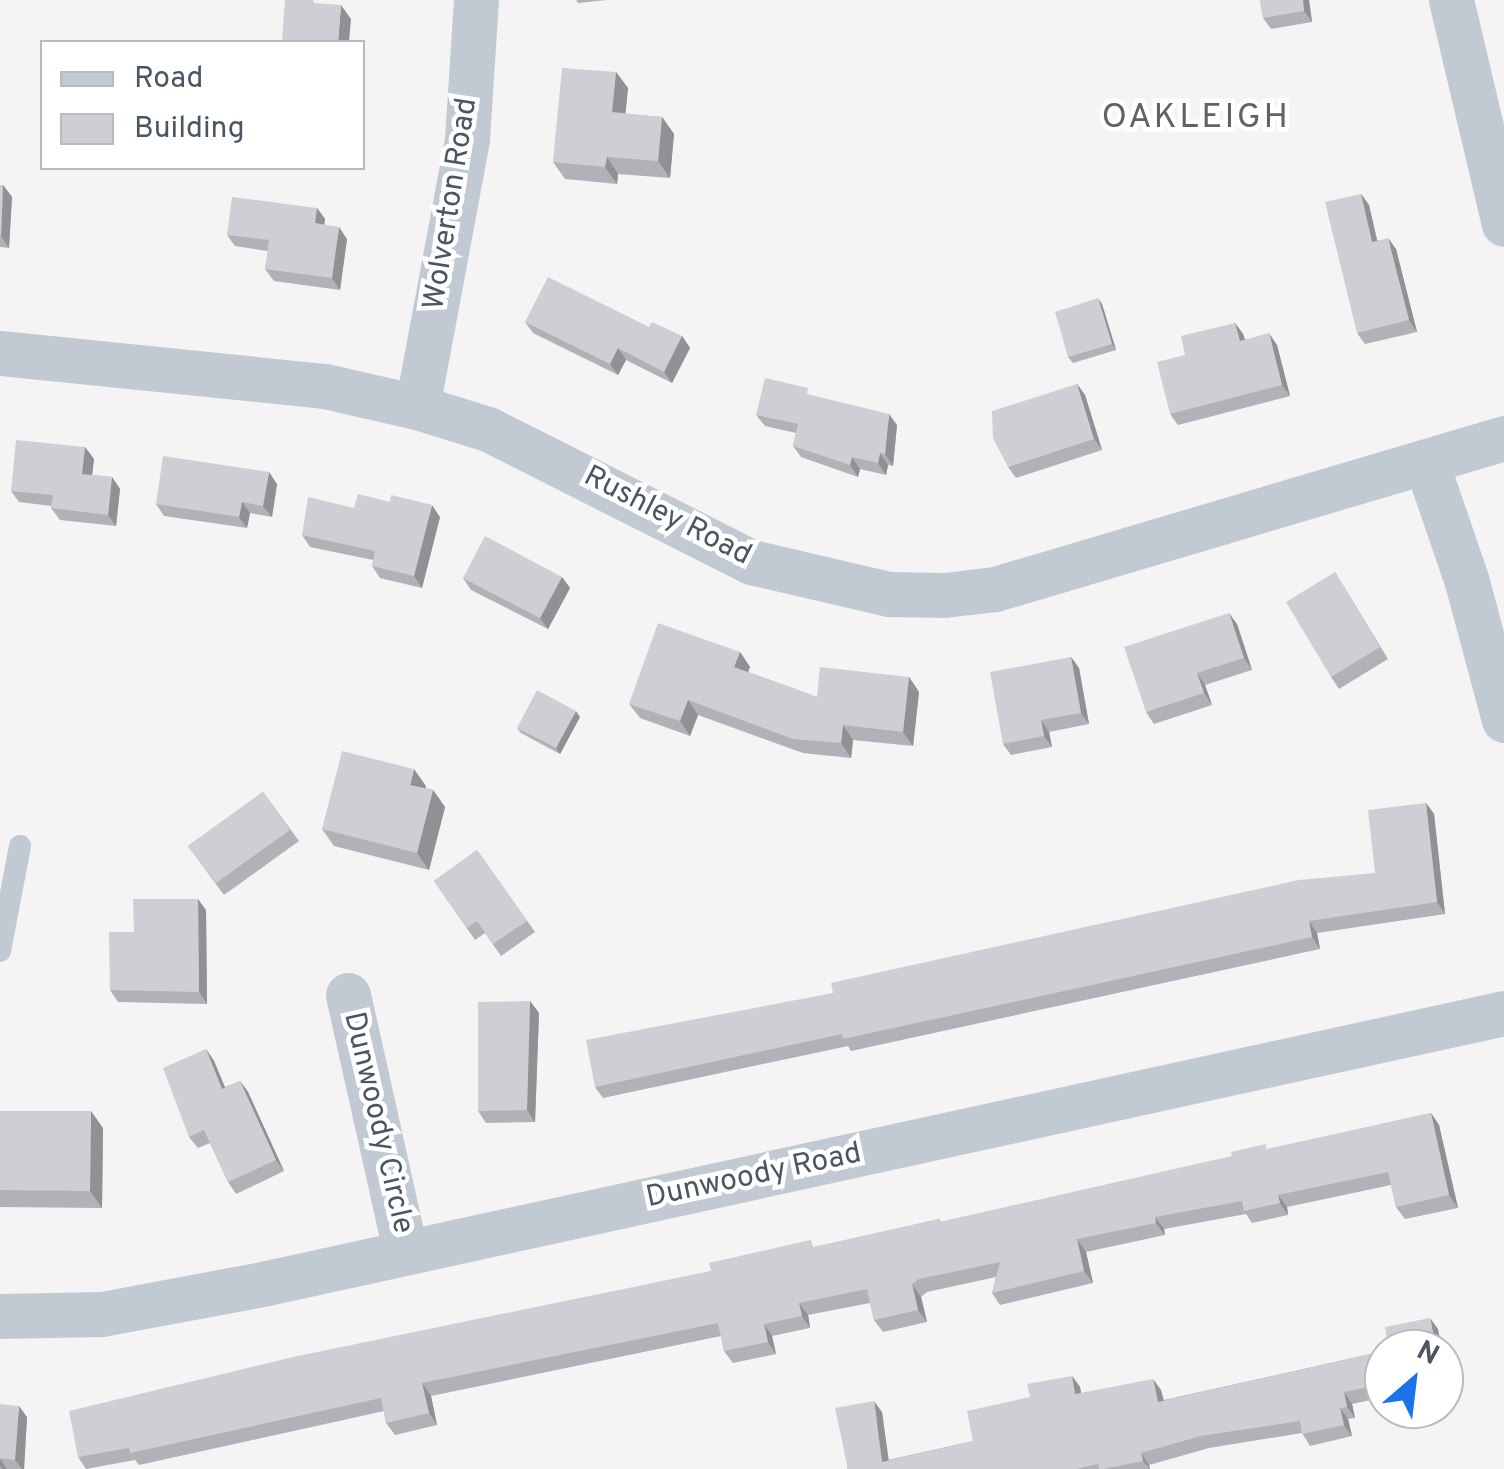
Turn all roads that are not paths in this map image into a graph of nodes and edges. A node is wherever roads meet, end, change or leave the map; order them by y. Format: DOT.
graph roads {
  1 [pos="476,0"];
  2 [pos="1451,0"];
  3 [pos="1504,224"];
  4 [pos="0,353"];
  5 [pos="417,407"];
  6 [pos="1504,438"];
  7 [pos="1426,462"];
  8 [pos="1504,720"];
  9 [pos="20,846"];
  10 [pos="0,952"];
  11 [pos="348,995"];
  12 [pos="1504,1013"];
  13 [pos="405,1250"];
  14 [pos="0,1316"];
  1 -- 5 [label="street, Wolverton Road"];
  2 -- 3 [label="street"];
  4 -- 5 [label="street, Rushley Road"];
  5 -- 7 [label="street, Rushley Road"];
  6 -- 7 [label="street, Rushley Road"];
  7 -- 8 [label="street"];
  9 -- 10 [label="lane"];
  11 -- 13 [label="street, Dunwoody Circle"];
  12 -- 13 [label="street, Dunwoody Road"];
  13 -- 14 [label="street, Dunwoody Road"];
}
